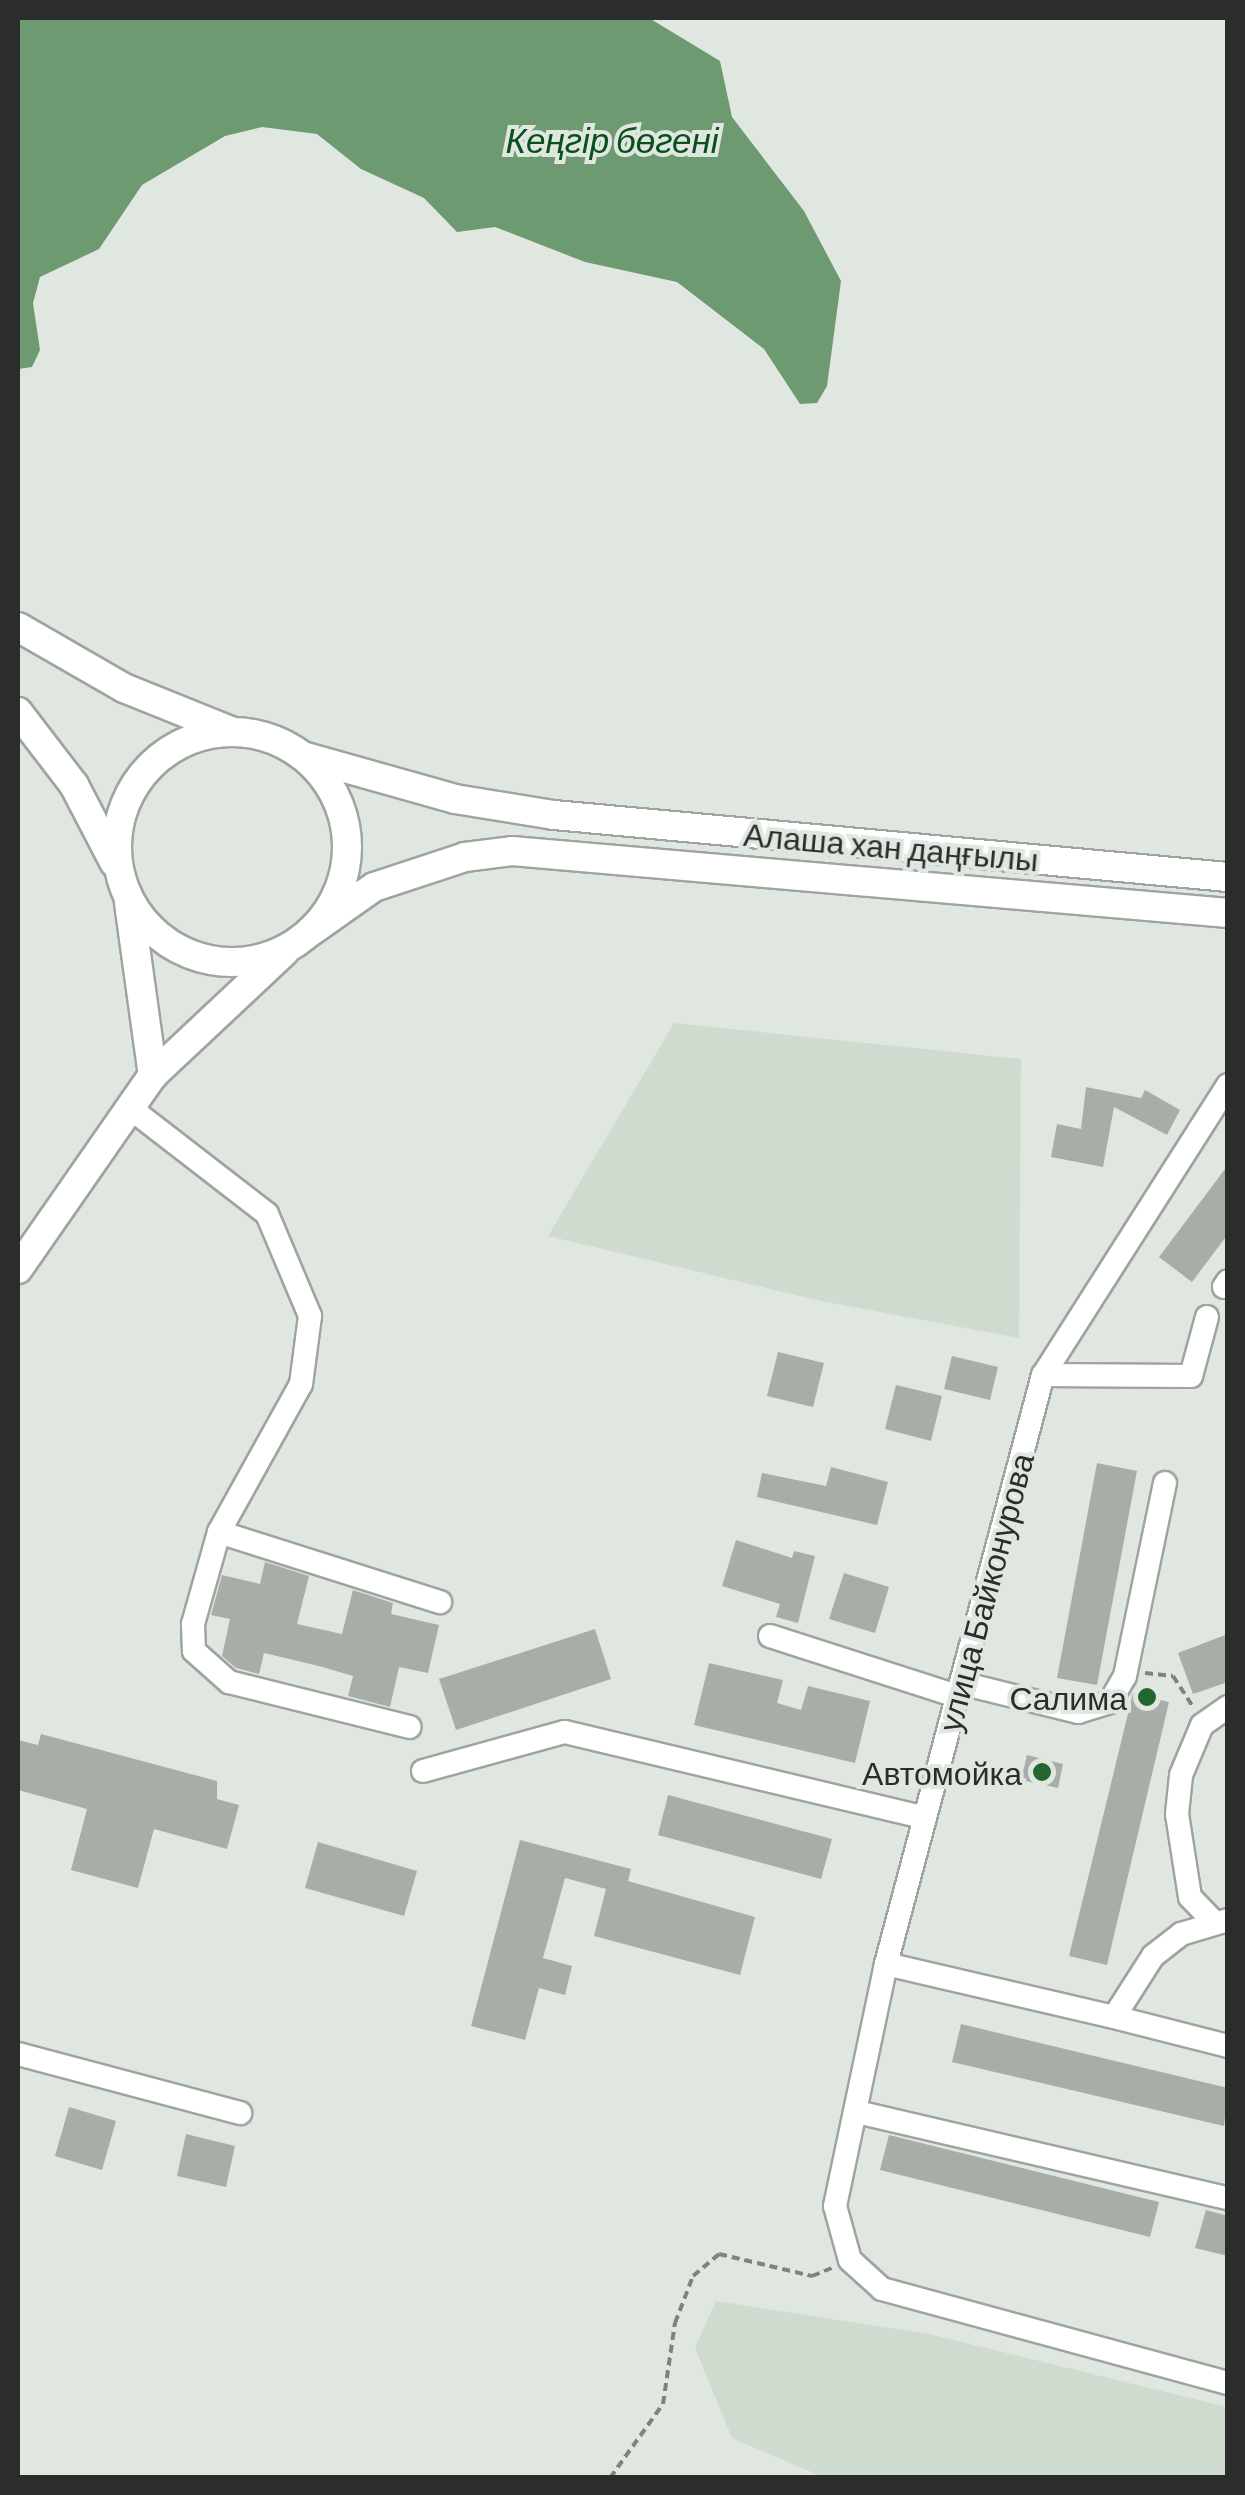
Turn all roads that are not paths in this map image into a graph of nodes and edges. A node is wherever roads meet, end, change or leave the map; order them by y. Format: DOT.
graph roads {
  1 [pos="18,627"];
  2 [pos="18,712"];
  3 [pos="237,733"];
  4 [pos="306,757"];
  5 [pos="1228,877"];
  6 [pos="124,886"];
  7 [pos="1228,913"];
  8 [pos="299,939"];
  9 [pos="153,1075"];
  10 [pos="1228,1085"];
  11 [pos="130,1108"];
  12 [pos="18,1269"];
  13 [pos="1207,1317"];
  14 [pos="1043,1374"];
  15 [pos="1165,1482"];
  16 [pos="218,1532"];
  17 [pos="440,1602"];
  18 [pos="770,1636"];
  19 [pos="959,1690"];
  20 [pos="1228,1707"];
  21 [pos="409,1727"];
  22 [pos="423,1770"];
  23 [pos="925,1818"];
  24 [pos="1221,1921"];
  25 [pos="886,1964"];
  26 [pos="1114,2017"];
  27 [pos="1228,2046"];
  28 [pos="18,2054"];
  29 [pos="857,2112"];
  30 [pos="240,2113"];
  31 [pos="1228,2198"];
  32 [pos="1228,2383"];
  1 -- 3 [label="main road"];
  2 -- 6 [label="main road"];
  3 -- 4 [label="main road"];
  3 -- 6 [label="main road"];
  4 -- 5 [label="main road, Алаша хан даңғылы"];
  4 -- 8 [label="main road"];
  6 -- 8 [label="main road"];
  6 -- 9 [label="main road"];
  7 -- 8 [label="main road, Алаша хан даңғылы"];
  8 -- 9 [label="main road"];
  9 -- 11 [label="main road"];
  10 -- 14 [label="street, улица Байконурова"];
  11 -- 12 [label="main road"];
  11 -- 16 [label="street"];
  13 -- 14 [label="street"];
  14 -- 19 [label="street, улица Байконурова"];
  15 -- 19 [label="street"];
  16 -- 17 [label="street"];
  16 -- 21 [label="street"];
  18 -- 19 [label="street"];
  19 -- 23 [label="street, улица Байконурова"];
  20 -- 24 [label="street"];
  22 -- 23 [label="street"];
  23 -- 25 [label="street, улица Байконурова"];
  24 -- 26 [label="street"];
  25 -- 26 [label="street"];
  25 -- 29 [label="street, улица Байконурова"];
  26 -- 27 [label="street"];
  28 -- 30 [label="street"];
  29 -- 31 [label="street"];
  29 -- 32 [label="street, улица Байконурова"];
}
